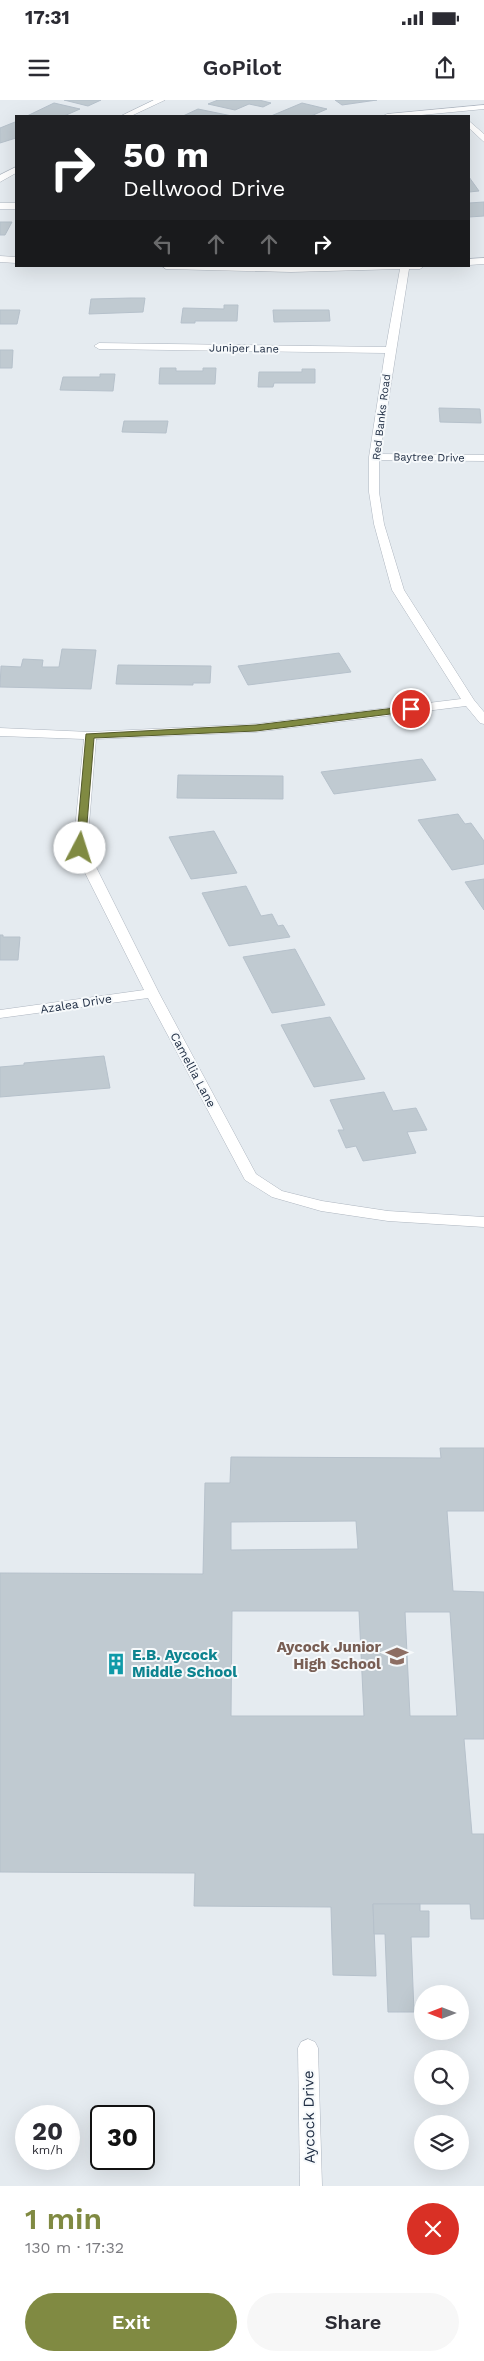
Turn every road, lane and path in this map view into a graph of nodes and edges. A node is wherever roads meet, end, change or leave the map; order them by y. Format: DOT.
graph roads {
  1 [pos="160,100"];
  2 [pos="443,100"];
  3 [pos="484,107"];
  4 [pos="453,109"];
  5 [pos="127,115"];
  6 [pos="396,115"];
  7 [pos="459,115"];
  8 [pos="470,125"];
  9 [pos="484,139"];
  10 [pos="15,171"];
  11 [pos="0,179"];
  12 [pos="0,206"];
  13 [pos="15,206"];
  14 [pos="0,259"];
  15 [pos="15,260"];
  16 [pos="484,261"];
  17 [pos="470,262"];
  18 [pos="208,267"];
  19 [pos="406,267"];
  20 [pos="99,346"];
  21 [pos="390,350"];
  22 [pos="374,457"];
  23 [pos="484,458"];
  24 [pos="469,702"];
  25 [pos="484,720"];
  26 [pos="0,732"];
  27 [pos="90,736"];
  28 [pos="152,992"];
  29 [pos="0,1014"];
  30 [pos="484,1222"];
  31 [pos="308,2048"];
  32 [pos="311,2186"];
  1 -- 5 [label="street"];
  2 -- 4 [label="street"];
  3 -- 4 [label="street"];
  4 -- 6 [label="street"];
  4 -- 7 [label="street"];
  8 -- 9 [label="street"];
  10 -- 11 [label="street"];
  12 -- 13 [label="street"];
  14 -- 15 [label="street"];
  16 -- 17 [label="street"];
  18 -- 19 [label="street"];
  19 -- 21 [label="street, Red Banks Road"];
  20 -- 21 [label="street, Juniper Lane"];
  21 -- 22 [label="street, Red Banks Road"];
  22 -- 23 [label="street, Baytree Drive"];
  22 -- 24 [label="street, Red Banks Road"];
  24 -- 25 [label="street, Red Banks Road"];
  24 -- 27 [label="street"];
  26 -- 27 [label="street"];
  27 -- 28 [label="street, Camellia Lane"];
  28 -- 29 [label="street, Azalea Drive"];
  28 -- 30 [label="street, Camellia Lane"];
  31 -- 32 [label="street, Aycock Drive"];
}
